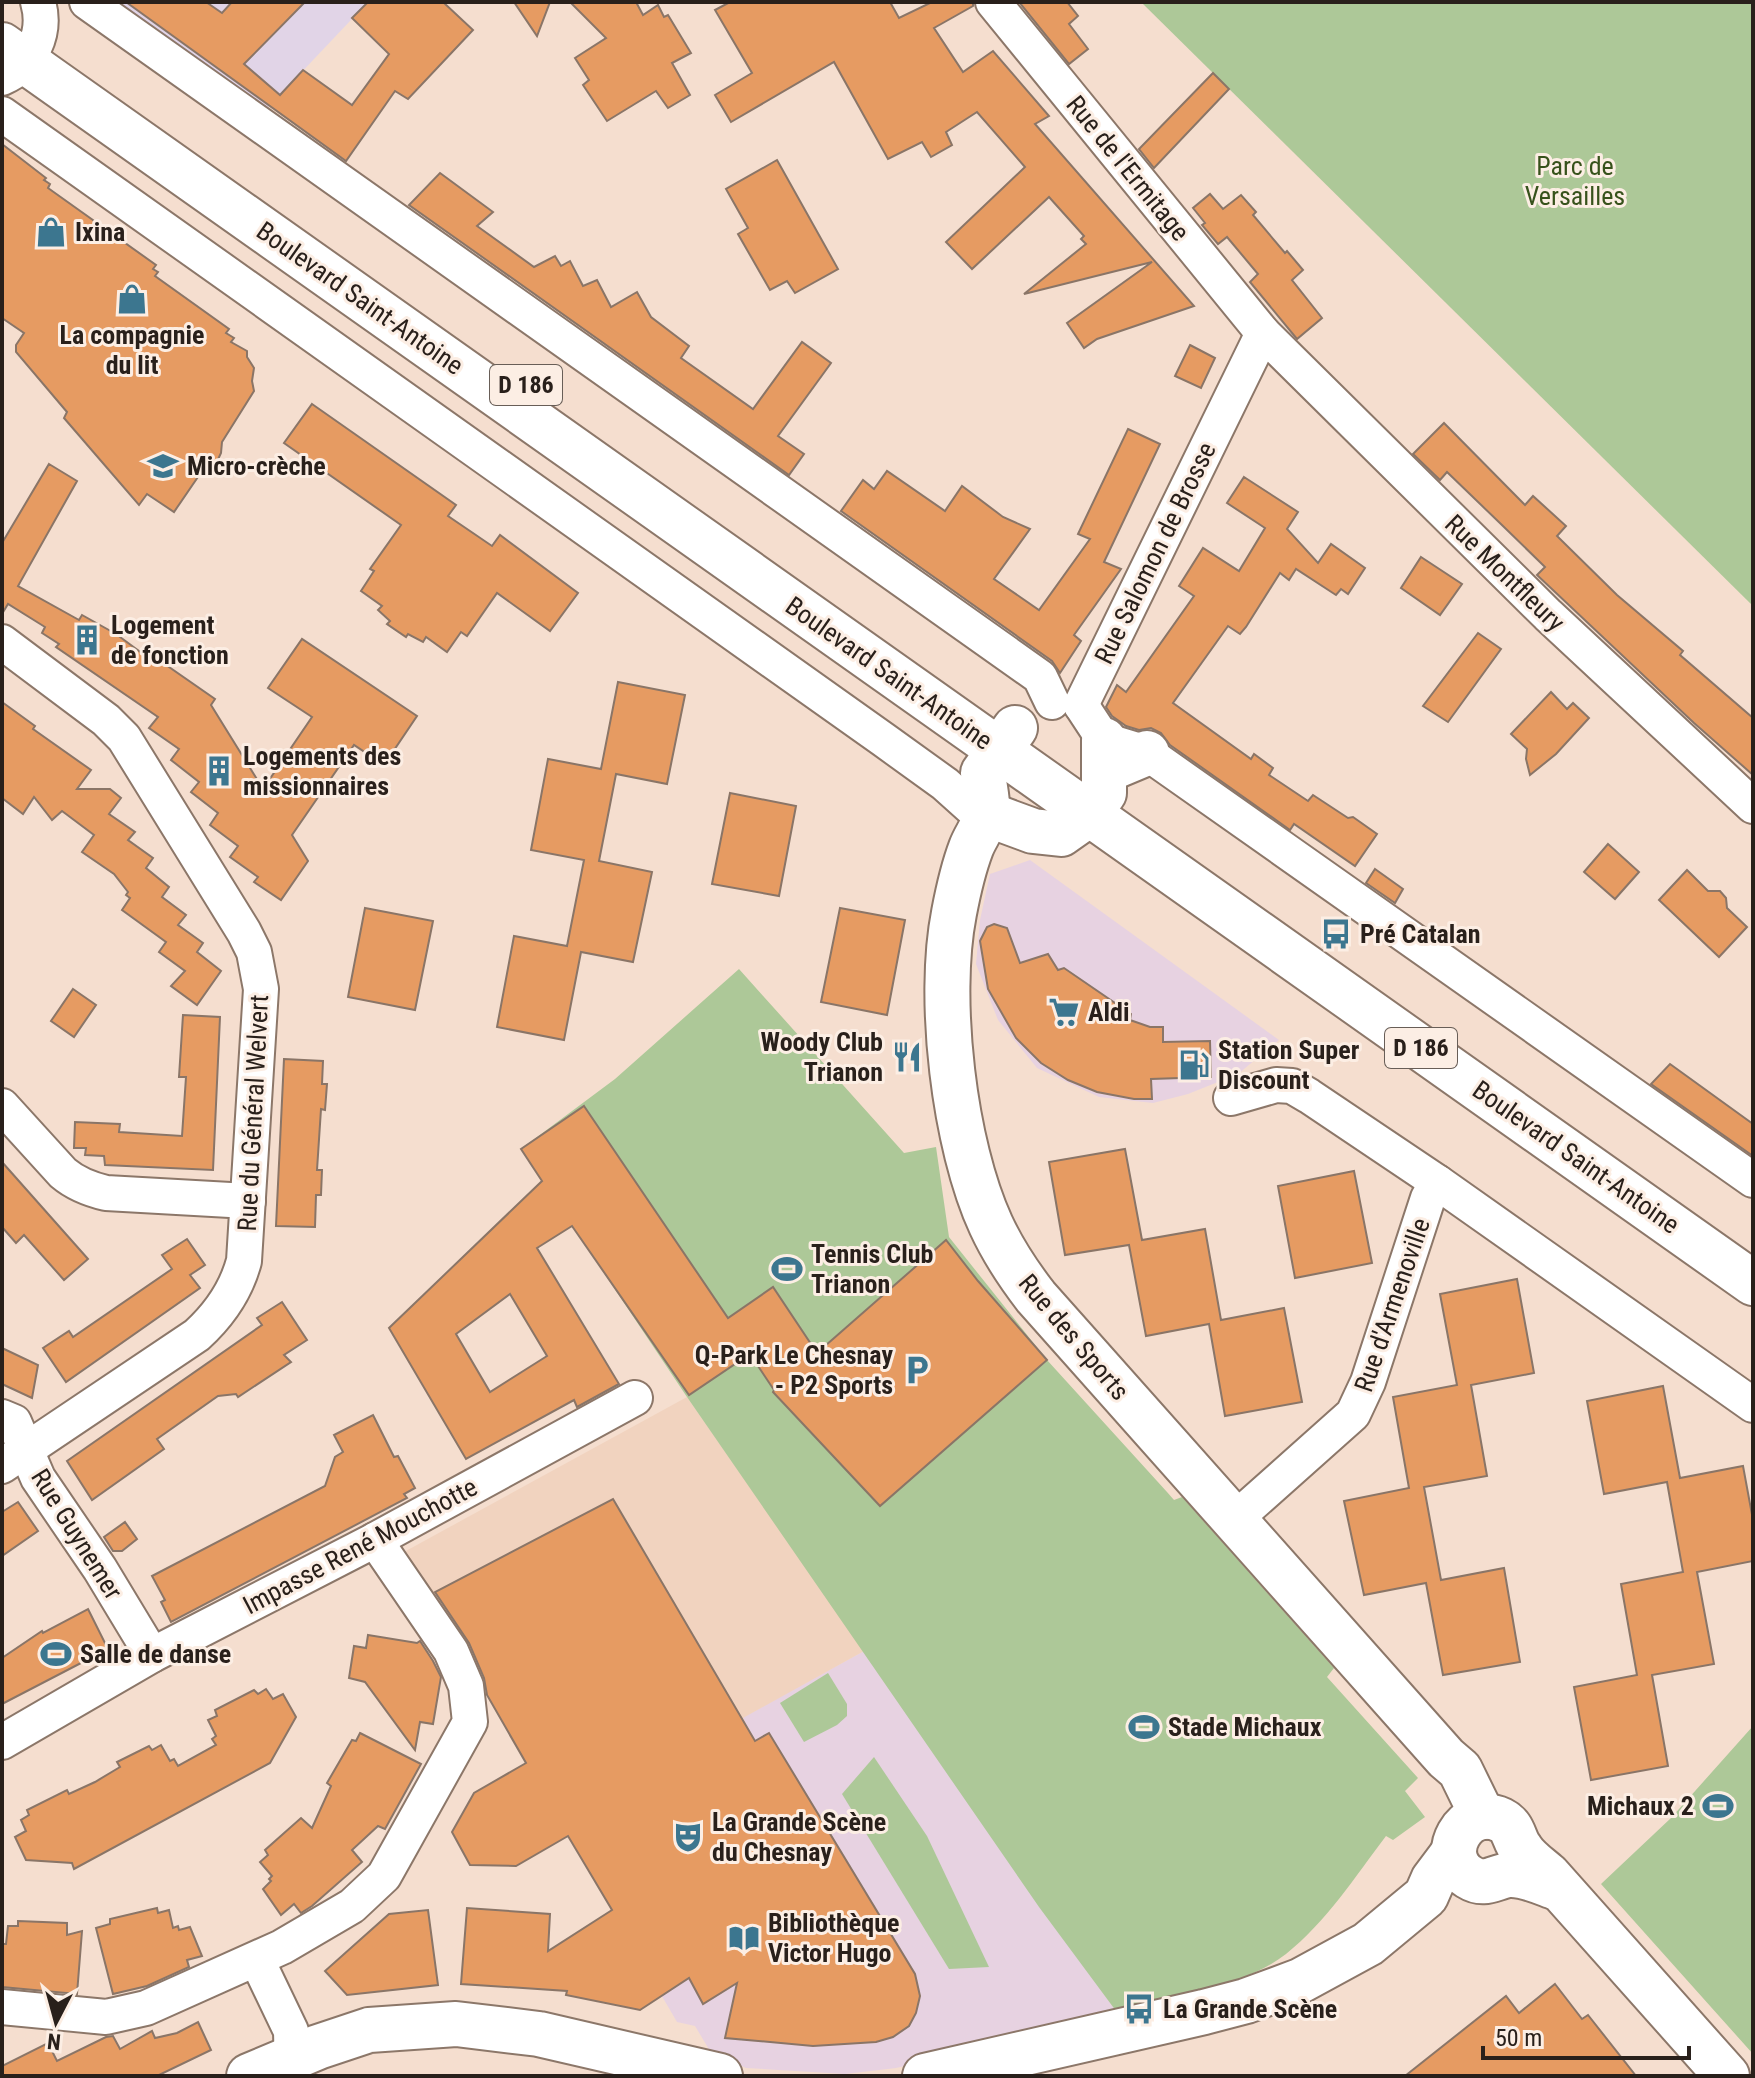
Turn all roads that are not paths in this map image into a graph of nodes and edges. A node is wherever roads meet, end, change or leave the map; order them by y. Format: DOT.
graph roads {
  1 [pos="87,2"];
  2 [pos="993,2"];
  3 [pos="26,32"];
  4 [pos="2,114"];
  5 [pos="1263,333"];
  6 [pos="2,642"];
  7 [pos="1006,739"];
  8 [pos="1147,753"];
  9 [pos="1090,762"];
  10 [pos="1753,806"];
  11 [pos="986,817"];
  12 [pos="1231,1098"];
  13 [pos="2,1106"];
  14 [pos="1753,1180"];
  15 [pos="1437,1182"];
  16 [pos="248,1201"];
  17 [pos="1753,1249"];
  18 [pos="1753,1283"];
  19 [pos="635,1398"];
  20 [pos="1753,1405"];
  21 [pos="2,1417"];
  22 [pos="15,1458"];
  23 [pos="1234,1520"];
  24 [pos="375,1540"];
  25 [pos="152,1655"];
  26 [pos="2,1742"];
  27 [pos="1482,1850"];
  28 [pos="257,1960"];
  29 [pos="2,2007"];
  30 [pos="293,2067"];
  31 [pos="249,2076"];
  32 [pos="720,2076"];
  33 [pos="925,2076"];
  34 [pos="1727,2076"];
  1 -- 9 [label="street, Boulevard Saint-Antoine"];
  2 -- 5 [label="street, Rue de l'Ermitage"];
  3 -- 7 [label="main road, Boulevard Saint-Antoine / D 186"];
  4 -- 11 [label="street"];
  5 -- 9 [label="street, Rue Salomon de Brosse"];
  5 -- 10 [label="street, Rue Montfleury"];
  6 -- 16 [label="street, Rue du Général Welvert"];
  7 -- 9 [label="main road, Boulevard Saint-Antoine / D 186"];
  7 -- 9 [label="street, Rue Salomon de Brosse"];
  7 -- 11 [label="main road, Rue des Sports"];
  8 -- 9 [label="main road"];
  8 -- 14 [label="street"];
  9 -- 11 [label="main road"];
  9 -- 17 [label="main road, Boulevard Saint-Antoine / D 186"];
  9 -- 18 [label="main road, Boulevard Saint-Antoine / D 186"];
  11 -- 23 [label="main road, Rue des Sports"];
  12 -- 15 [label="street"];
  13 -- 16 [label="street"];
  15 -- 20 [label="street"];
  15 -- 23 [label="street, Rue d'Armenoville"];
  16 -- 22 [label="street, Rue du Général Welvert"];
  19 -- 24 [label="street, Impasse René Mouchotte"];
  21 -- 22 [label="street, Rue Guynemer"];
  22 -- 25 [label="street, Rue Guynemer"];
  23 -- 27 [label="main road, Rue des Sports"];
  24 -- 25 [label="street, Impasse René Mouchotte"];
  24 -- 28 [label="street"];
  25 -- 26 [label="street, Impasse René Mouchotte"];
  27 -- 33 [label="main road"];
  27 -- 34 [label="main road"];
  28 -- 29 [label="street"];
  28 -- 30 [label="street"];
  30 -- 31 [label="main road"];
  30 -- 32 [label="main road"];
}
